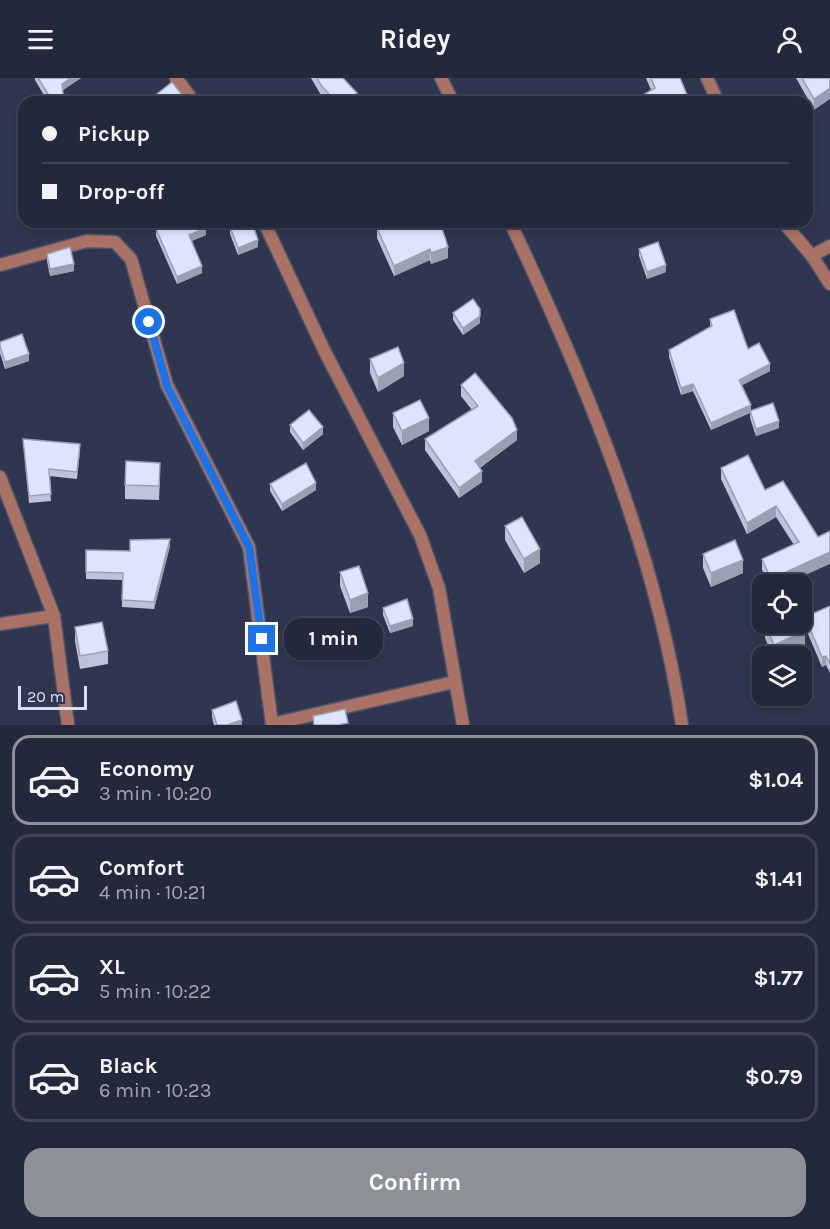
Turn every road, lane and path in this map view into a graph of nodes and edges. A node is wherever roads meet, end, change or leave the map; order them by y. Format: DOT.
graph roads {
  1 [pos="176,78"];
  2 [pos="441,78"];
  3 [pos="706,78"];
  4 [pos="190,96"];
  5 [pos="450,96"];
  6 [pos="715,96"];
  7 [pos="267,228"];
  8 [pos="513,228"];
  9 [pos="788,228"];
  10 [pos="830,246"];
  11 [pos="812,256"];
  12 [pos="0,264"];
  13 [pos="830,284"];
  14 [pos="0,477"];
  15 [pos="54,616"];
  16 [pos="0,624"];
  17 [pos="454,682"];
  18 [pos="68,725"];
  19 [pos="272,725"];
  20 [pos="463,725"];
  21 [pos="682,725"];
  1 -- 4 [label="street"];
  2 -- 5 [label="street"];
  3 -- 6 [label="street"];
  7 -- 17 [label="street"];
  8 -- 21 [label="street"];
  9 -- 11 [label="street"];
  10 -- 11 [label="street"];
  11 -- 13 [label="street"];
  12 -- 19 [label="street"];
  14 -- 15 [label="street"];
  15 -- 16 [label="street"];
  15 -- 18 [label="street"];
  17 -- 19 [label="street"];
  17 -- 20 [label="street"];
}
